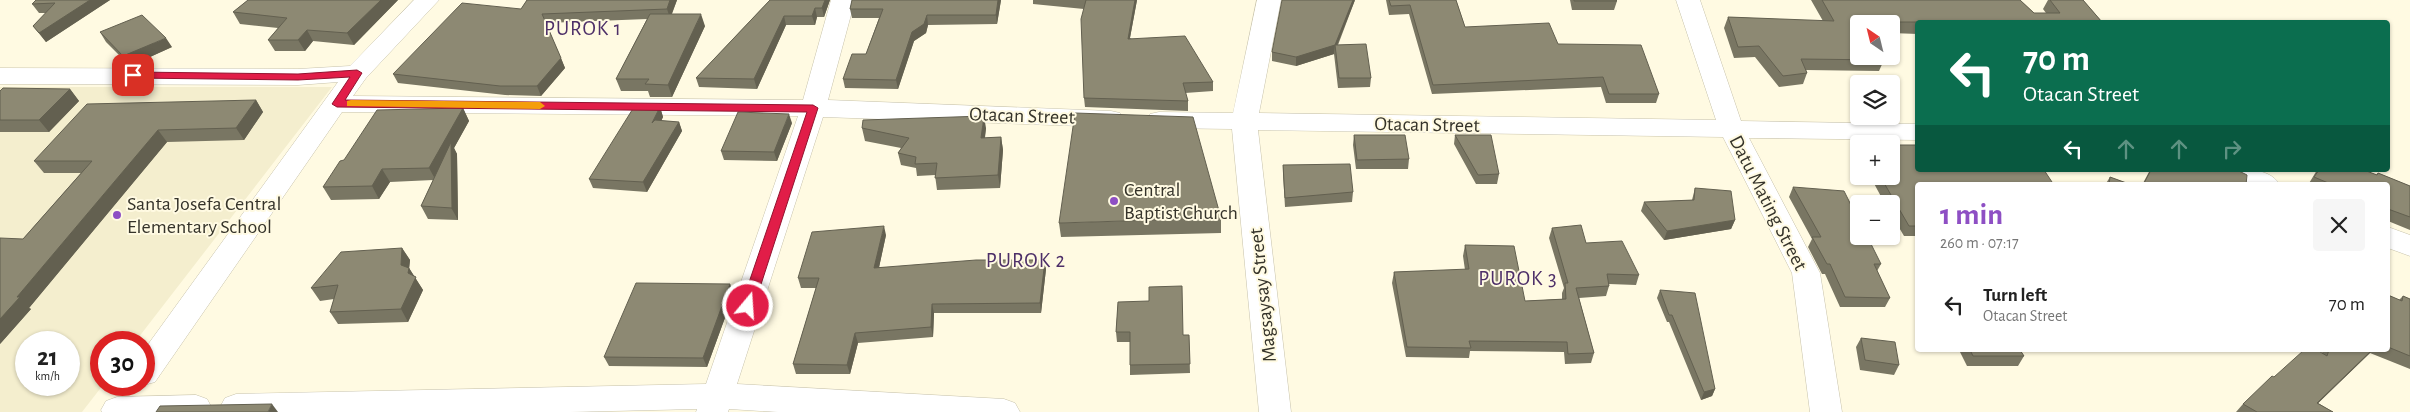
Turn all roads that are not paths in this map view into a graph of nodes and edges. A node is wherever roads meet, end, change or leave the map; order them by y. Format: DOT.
graph roads {
  1 [pos="427,0"];
  2 [pos="843,0"];
  3 [pos="1269,0"];
  4 [pos="1688,0"];
  5 [pos="357,73"];
  6 [pos="0,76"];
  7 [pos="337,104"];
  8 [pos="813,108"];
  9 [pos="1244,123"];
  10 [pos="1731,128"];
  11 [pos="1915,132"];
  12 [pos="2236,172"];
  13 [pos="2259,182"];
  14 [pos="2390,238"];
  15 [pos="2410,246"];
  16 [pos="155,358"];
  17 [pos="127,396"];
  18 [pos="715,404"];
  19 [pos="117,411"];
  20 [pos="1004,412"];
  21 [pos="1275,412"];
  22 [pos="1826,412"];
  1 -- 5 [label="street"];
  2 -- 8 [label="street"];
  3 -- 9 [label="street, Magsaysay Street"];
  4 -- 10 [label="street, Datu Mating Street"];
  5 -- 6 [label="street"];
  5 -- 7 [label="street"];
  7 -- 8 [label="street, Otacan Street"];
  7 -- 16 [label="street"];
  8 -- 9 [label="street, Otacan Street"];
  8 -- 18 [label="street"];
  9 -- 10 [label="street, Otacan Street"];
  9 -- 21 [label="street, Magsaysay Street"];
  10 -- 11 [label="street, Otacan Street"];
  10 -- 22 [label="street, Datu Mating Street"];
  12 -- 13 [label="street"];
  14 -- 15 [label="street"];
  17 -- 19 [label="street"];
  18 -- 19 [label="street"];
  18 -- 20 [label="street"];
}
